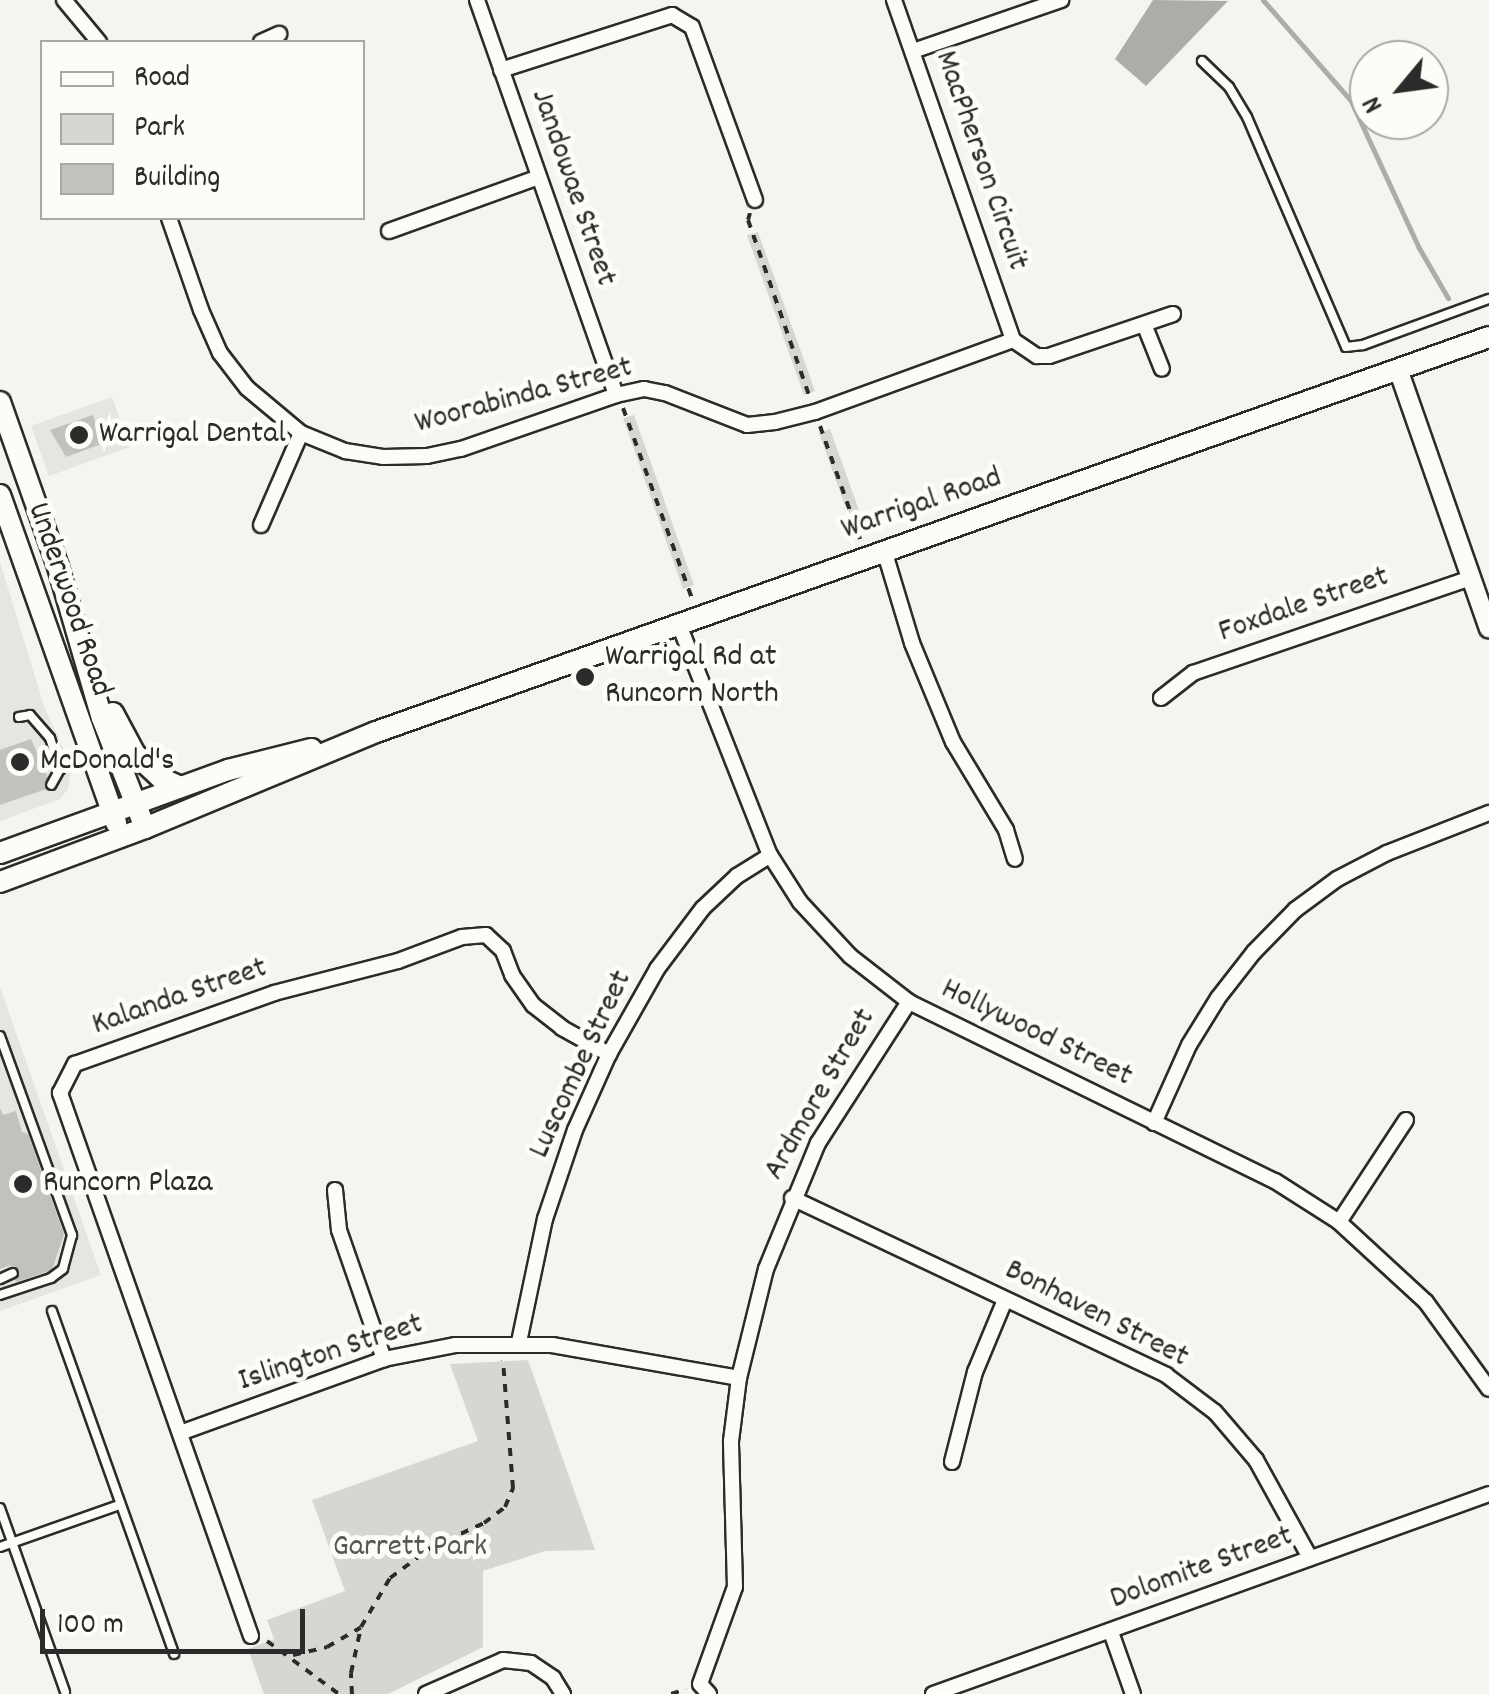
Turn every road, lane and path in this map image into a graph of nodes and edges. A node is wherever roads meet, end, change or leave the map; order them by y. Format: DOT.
graph roads {
  1 [pos="64,0"];
  2 [pos="476,0"];
  3 [pos="894,0"];
  4 [pos="1061,0"];
  5 [pos="1032,5"];
  6 [pos="279,34"];
  7 [pos="97,40"];
  8 [pos="266,40"];
  9 [pos="912,51"];
  10 [pos="1202,61"];
  11 [pos="502,70"];
  12 [pos="539,177"];
  13 [pos="755,200"];
  14 [pos="170,220"];
  15 [pos="389,231"];
  16 [pos="1489,299"];
  17 [pos="1173,314"];
  18 [pos="1144,324"];
  19 [pos="1489,337"];
  20 [pos="1013,340"];
  21 [pos="1162,369"];
  22 [pos="1398,370"];
  23 [pos="616,395"];
  24 [pos="0,402"];
  25 [pos="815,412"];
  26 [pos="301,432"];
  27 [pos="0,495"];
  28 [pos="39,513"];
  29 [pos="10,522"];
  30 [pos="261,525"];
  31 [pos="874,553"];
  32 [pos="1471,578"];
  33 [pos="688,619"];
  34 [pos="1489,628"];
  35 [pos="85,652"];
  36 [pos="1162,698"];
  37 [pos="18,717"];
  38 [pos="376,732"];
  39 [pos="51,785"];
  40 [pos="180,787"];
  41 [pos="134,804"];
  42 [pos="111,812"];
  43 [pos="1489,813"];
  44 [pos="145,828"];
  45 [pos="121,837"];
  46 [pos="0,853"];
  47 [pos="770,855"];
  48 [pos="1015,860"];
  49 [pos="0,882"];
  50 [pos="909,1002"];
  51 [pos="0,1036"];
  52 [pos="610,1054"];
  53 [pos="1406,1120"];
  54 [pos="1154,1123"];
  55 [pos="335,1190"];
  56 [pos="792,1198"];
  57 [pos="1339,1222"];
  58 [pos="13,1274"];
  59 [pos="0,1278"];
  60 [pos="0,1295"];
  61 [pos="1005,1300"];
  62 [pos="52,1311"];
  63 [pos="512,1342"];
  64 [pos="384,1359"];
  65 [pos="739,1378"];
  66 [pos="1489,1389"];
  67 [pos="180,1433"];
  68 [pos="952,1462"];
  69 [pos="1489,1494"];
  70 [pos="119,1505"];
  71 [pos="0,1508"];
  72 [pos="12,1542"];
  73 [pos="0,1547"];
  74 [pos="1310,1558"];
  75 [pos="361,1627"];
  76 [pos="1111,1632"];
  77 [pos="251,1636"];
  78 [pos="174,1654"];
  79 [pos="292,1655"];
  80 [pos="705,1689"];
  81 [pos="65,1692"];
  82 [pos="339,1694"];
  83 [pos="352,1694"];
  84 [pos="426,1694"];
  85 [pos="562,1694"];
  86 [pos="933,1694"];
  87 [pos="1133,1694"];
  1 -- 7 [label="street"];
  2 -- 11 [label="street, Jandowae Street"];
  3 -- 9 [label="street, MacPherson Circuit"];
  4 -- 5 [label="street"];
  5 -- 9 [label="street"];
  6 -- 8 [label="street"];
  9 -- 20 [label="street, MacPherson Circuit"];
  10 -- 16 [label="lane"];
  11 -- 12 [label="street, Jandowae Street"];
  11 -- 13 [label="street"];
  12 -- 15 [label="street"];
  12 -- 23 [label="street, Jandowae Street"];
  13 -- 25 [label="path"];
  14 -- 26 [label="street, Woorabinda Street"];
  17 -- 18 [label="street"];
  18 -- 20 [label="street"];
  18 -- 21 [label="street"];
  19 -- 22 [label="main road, Warrigal Road"];
  20 -- 25 [label="street, Woorabinda Street"];
  22 -- 31 [label="main road, Warrigal Road"];
  22 -- 32 [label="street"];
  23 -- 25 [label="street, Woorabinda Street"];
  23 -- 26 [label="street, Woorabinda Street"];
  23 -- 33 [label="path"];
  24 -- 28 [label="main road, Underwood Road"];
  25 -- 31 [label="path"];
  26 -- 30 [label="street"];
  27 -- 29 [label="main road, Underwood Road"];
  28 -- 29 [label="main road"];
  28 -- 35 [label="main road, Underwood Road"];
  29 -- 42 [label="main road, Underwood Road"];
  31 -- 33 [label="main road, Warrigal Road"];
  31 -- 48 [label="street"];
  32 -- 34 [label="street"];
  32 -- 36 [label="street, Foxdale Street"];
  33 -- 38 [label="main road, Warrigal Road"];
  33 -- 47 [label="street, Hollywood Street"];
  35 -- 40 [label="main road, Underwood Road"];
  35 -- 41 [label="main road, Underwood Road"];
  37 -- 39 [label="lane"];
  38 -- 40 [label="main road, Warrigal Road"];
  38 -- 44 [label="main road, Warrigal Road"];
  40 -- 41 [label="main road, Warrigal Road"];
  41 -- 42 [label="main road, Warrigal Road"];
  41 -- 44 [label="main road, Underwood Road"];
  42 -- 45 [label="main road, Underwood Road"];
  42 -- 46 [label="main road, Warrigal Road"];
  43 -- 54 [label="street"];
  44 -- 45 [label="main road, Warrigal Road"];
  45 -- 49 [label="main road, Warrigal Road"];
  47 -- 50 [label="street, Hollywood Street"];
  47 -- 52 [label="street, Luscombe Street"];
  50 -- 54 [label="street, Hollywood Street"];
  50 -- 56 [label="street, Ardmore Street"];
  51 -- 60 [label="lane"];
  52 -- 63 [label="street, Luscombe Street"];
  52 -- 67 [label="street, Kalanda Street"];
  53 -- 57 [label="street"];
  54 -- 57 [label="street, Hollywood Street"];
  55 -- 64 [label="street"];
  56 -- 61 [label="street, Bonhaven Street"];
  56 -- 65 [label="street, Ardmore Street"];
  57 -- 66 [label="street, Hollywood Street"];
  58 -- 59 [label="lane"];
  61 -- 68 [label="street"];
  61 -- 74 [label="street, Bonhaven Street"];
  62 -- 70 [label="lane"];
  63 -- 64 [label="street, Islington Street"];
  63 -- 65 [label="street, Islington Street"];
  63 -- 75 [label="path"];
  64 -- 67 [label="street, Islington Street"];
  65 -- 80 [label="street, Ardmore Street"];
  67 -- 77 [label="street, Kalanda Street"];
  69 -- 74 [label="street, Dolomite Street"];
  70 -- 72 [label="lane"];
  70 -- 78 [label="lane"];
  71 -- 72 [label="lane"];
  72 -- 73 [label="lane"];
  72 -- 81 [label="lane"];
  74 -- 76 [label="street, Dolomite Street"];
  75 -- 79 [label="path"];
  75 -- 83 [label="path"];
  76 -- 86 [label="street, Dolomite Street"];
  76 -- 87 [label="street"];
  77 -- 79 [label="path"];
  79 -- 82 [label="path"];
  84 -- 85 [label="street"];
}
